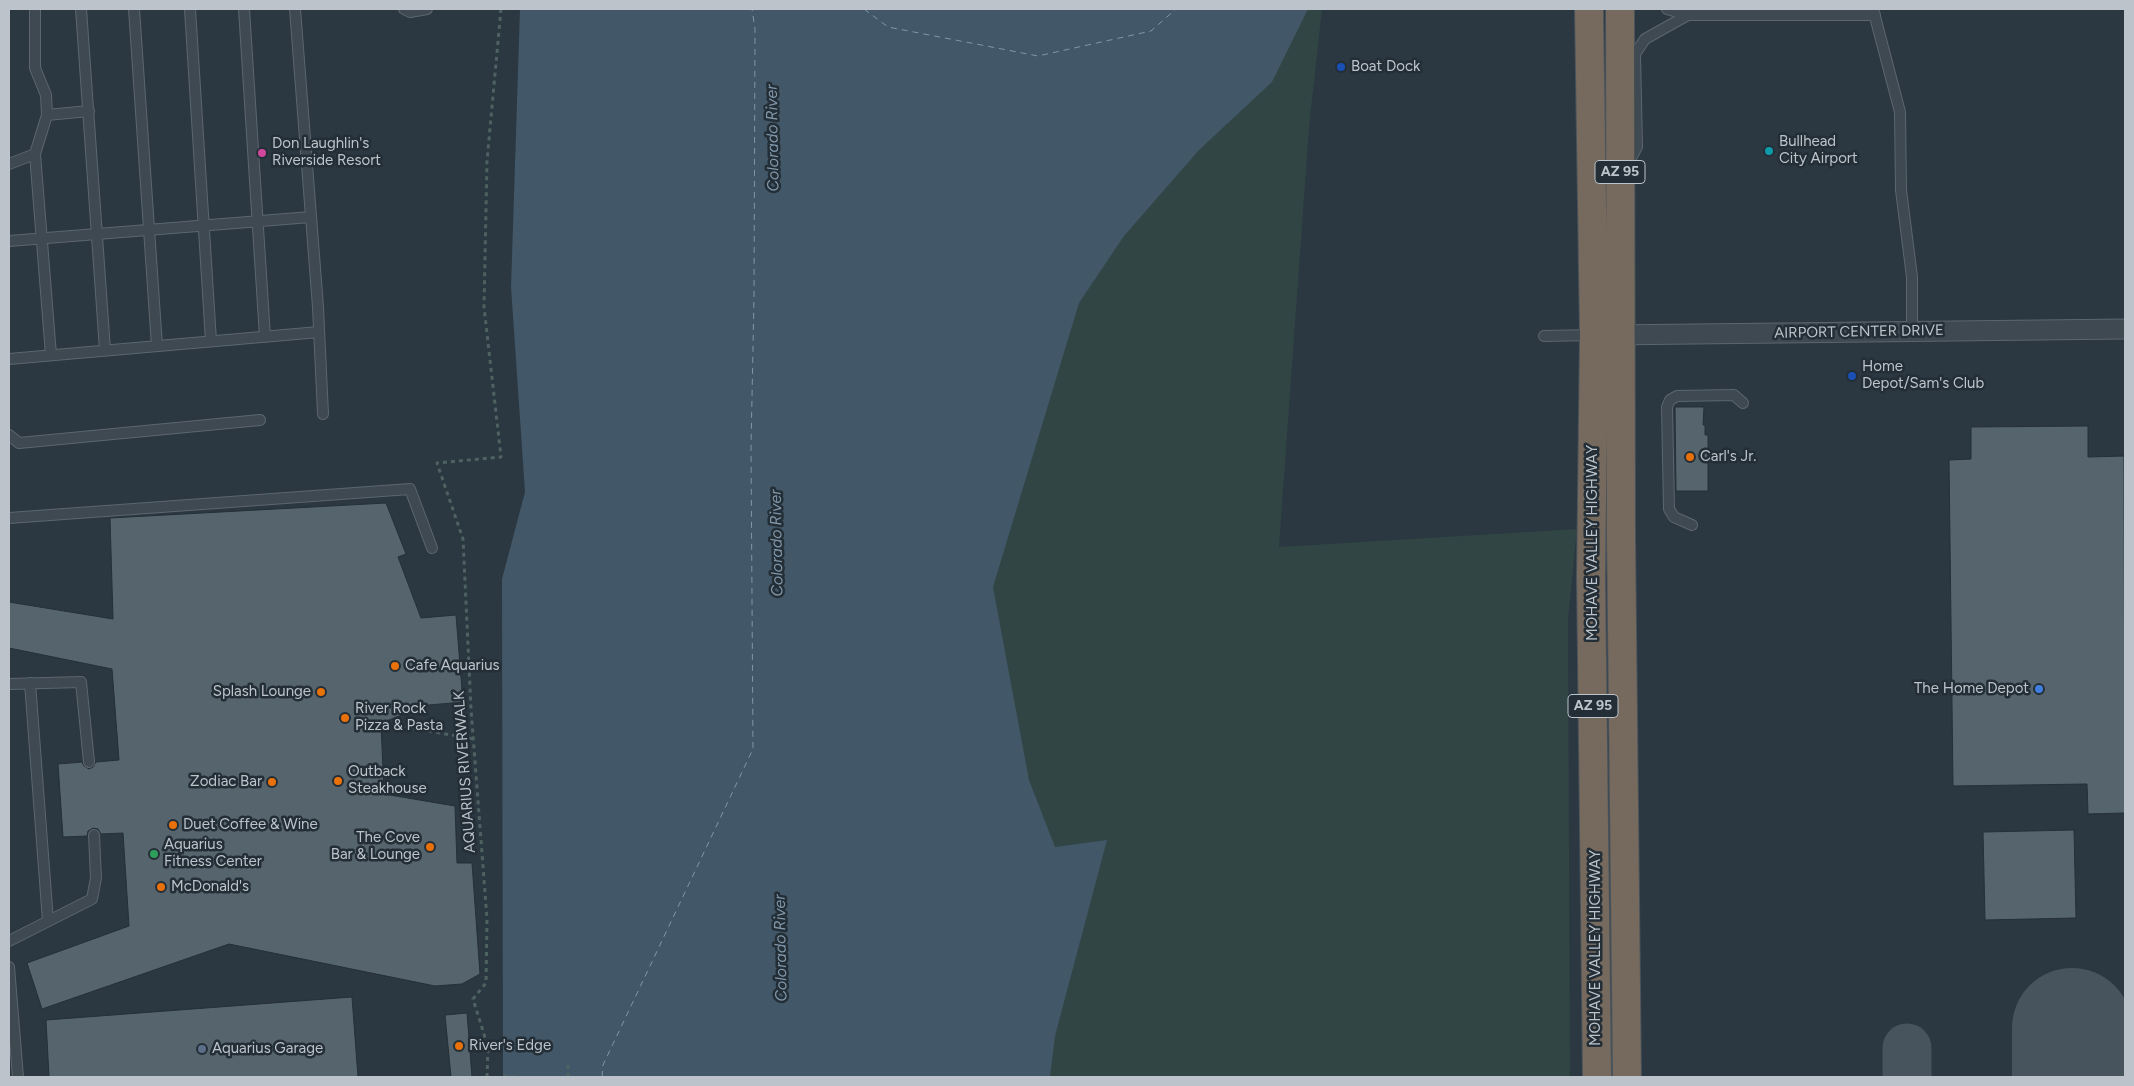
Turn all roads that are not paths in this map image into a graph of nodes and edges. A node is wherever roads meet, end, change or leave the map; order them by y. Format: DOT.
graph roads {
  1 [pos="35,9"];
  2 [pos="81,9"];
  3 [pos="134,9"];
  4 [pos="190,9"];
  5 [pos="244,9"];
  6 [pos="295,9"];
  7 [pos="404,9"];
  8 [pos="427,9"];
  9 [pos="1588,9"];
  10 [pos="1620,9"];
  11 [pos="1667,9"];
  12 [pos="1874,12"];
  13 [pos="1688,15"];
  14 [pos="88,111"];
  15 [pos="47,115"];
  16 [pos="35,154"];
  17 [pos="9,164"];
  18 [pos="1620,178"];
  19 [pos="311,217"];
  20 [pos="256,222"];
  21 [pos="203,226"];
  22 [pos="150,230"];
  23 [pos="97,234"];
  24 [pos="42,239"];
  25 [pos="9,241"];
  26 [pos="2125,329"];
  27 [pos="1912,331"];
  28 [pos="319,332"];
  29 [pos="1621,334"];
  30 [pos="1594,335"];
  31 [pos="1544,336"];
  32 [pos="265,337"];
  33 [pos="211,341"];
  34 [pos="157,346"];
  35 [pos="105,350"];
  36 [pos="51,355"];
  37 [pos="9,359"];
  38 [pos="1743,402"];
  39 [pos="323,414"];
  40 [pos="260,420"];
  41 [pos="9,435"];
  42 [pos="9,518"];
  43 [pos="1692,525"];
  44 [pos="432,548"];
  45 [pos="30,683"];
  46 [pos="9,684"];
  47 [pos="89,762"];
  48 [pos="94,835"];
  49 [pos="48,922"];
  50 [pos="9,941"];
  51 [pos="9,967"];
  52 [pos="12,1031"];
  53 [pos="18,1077"];
  54 [pos="1597,1077"];
  55 [pos="1627,1077"];
  1 -- 15 [label="lane"];
  2 -- 14 [label="lane"];
  3 -- 22 [label="lane"];
  4 -- 21 [label="lane"];
  5 -- 20 [label="lane"];
  6 -- 19 [label="lane"];
  7 -- 8 [label="lane"];
  9 -- 30 [label="highway, MOHAVE VALLEY HIGHWAY / AZ 95"];
  10 -- 18 [label="highway, MOHAVE VALLEY HIGHWAY / AZ 95"];
  11 -- 13 [label="lane"];
  12 -- 13 [label="lane"];
  12 -- 27 [label="lane"];
  13 -- 18 [label="lane"];
  14 -- 15 [label="lane"];
  14 -- 23 [label="lane"];
  15 -- 16 [label="lane"];
  16 -- 17 [label="lane"];
  16 -- 24 [label="lane"];
  18 -- 29 [label="highway, MOHAVE VALLEY HIGHWAY / AZ 95"];
  19 -- 20 [label="lane"];
  19 -- 28 [label="lane"];
  20 -- 21 [label="lane"];
  20 -- 32 [label="lane"];
  21 -- 22 [label="lane"];
  21 -- 33 [label="lane"];
  22 -- 23 [label="lane"];
  22 -- 34 [label="lane"];
  23 -- 24 [label="lane"];
  23 -- 35 [label="lane"];
  24 -- 25 [label="lane"];
  24 -- 36 [label="lane"];
  26 -- 27 [label="street, AIRPORT CENTER DRIVE"];
  27 -- 29 [label="street, AIRPORT CENTER DRIVE"];
  28 -- 32 [label="lane"];
  28 -- 39 [label="lane"];
  29 -- 30 [label="street, AIRPORT CENTER DRIVE"];
  29 -- 55 [label="highway, MOHAVE VALLEY HIGHWAY / AZ 95"];
  30 -- 31 [label="lane"];
  30 -- 54 [label="highway, MOHAVE VALLEY HIGHWAY / AZ 95"];
  32 -- 33 [label="lane"];
  33 -- 34 [label="lane"];
  34 -- 35 [label="lane"];
  35 -- 36 [label="lane"];
  36 -- 37 [label="lane"];
  38 -- 43 [label="lane"];
  40 -- 41 [label="lane"];
  42 -- 44 [label="lane"];
  45 -- 46 [label="lane"];
  45 -- 47 [label="lane"];
  45 -- 49 [label="lane"];
  48 -- 49 [label="lane"];
  49 -- 50 [label="lane"];
  51 -- 52 [label="lane"];
  52 -- 53 [label="lane"];
}
